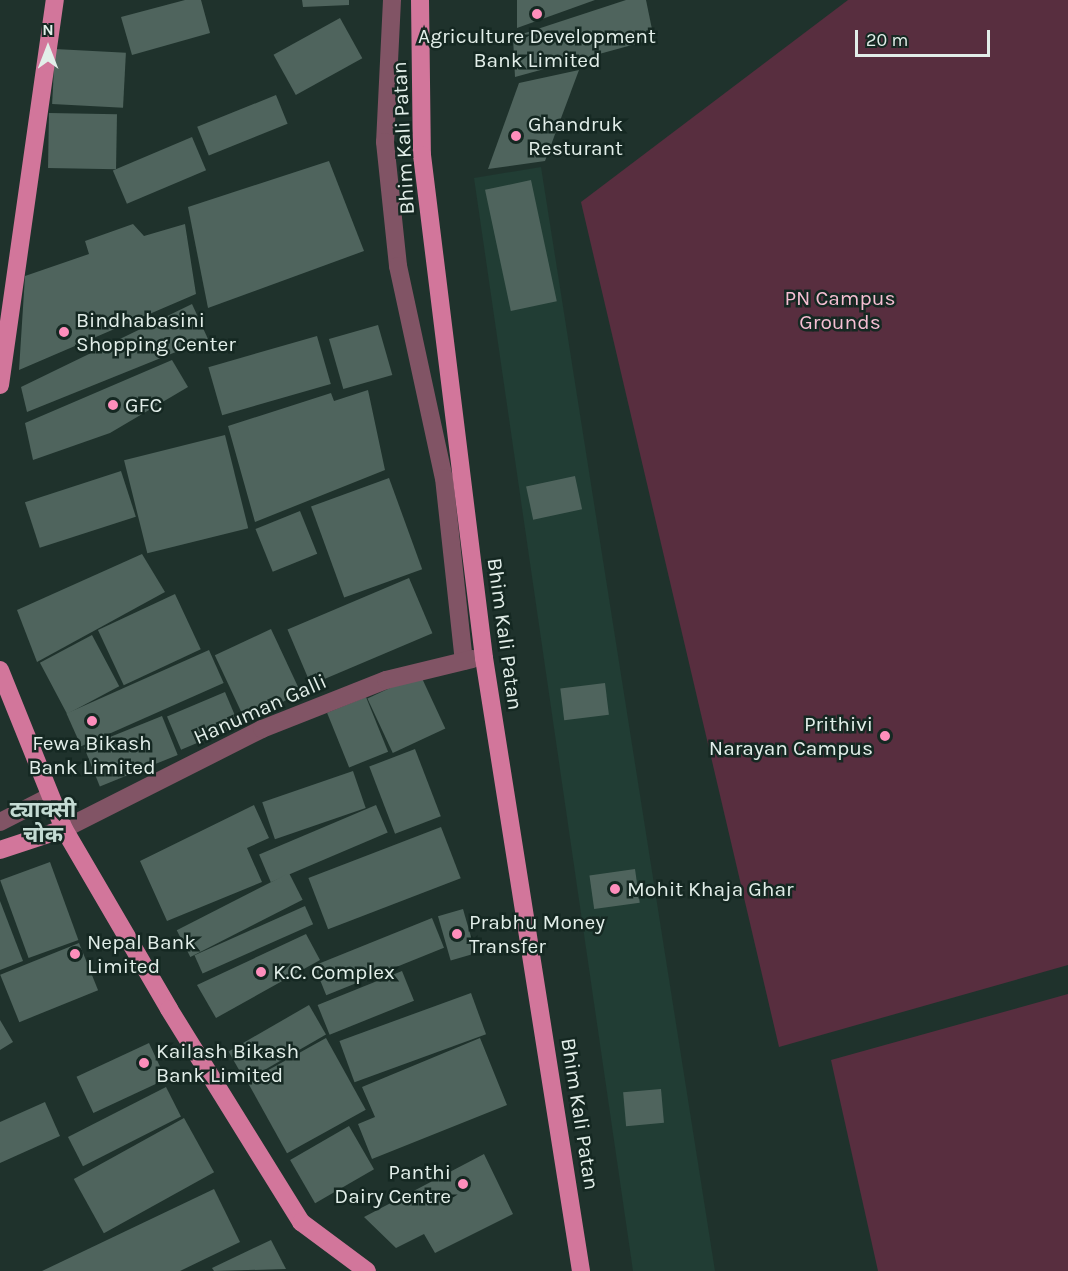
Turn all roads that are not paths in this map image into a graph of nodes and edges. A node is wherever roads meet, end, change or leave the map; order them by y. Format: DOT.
graph roads {
  1 [pos="55,0"];
  2 [pos="392,0"];
  3 [pos="420,0"];
  4 [pos="0,385"];
  5 [pos="484,658"];
  6 [pos="464,661"];
  7 [pos="0,670"];
  8 [pos="49,797"];
  9 [pos="0,822"];
  10 [pos="64,829"];
  11 [pos="0,850"];
  12 [pos="367,1271"];
  13 [pos="581,1271"];
  1 -- 4 [label="main road"];
  2 -- 6 [label="street"];
  3 -- 5 [label="main road, Bhim Kali Patan"];
  5 -- 6 [label="street, Hanuman Galli"];
  5 -- 13 [label="main road, Bhim Kali Patan"];
  6 -- 10 [label="street, Hanuman Galli"];
  7 -- 8 [label="main road"];
  8 -- 9 [label="street"];
  8 -- 10 [label="main road"];
  10 -- 11 [label="main road"];
  10 -- 12 [label="main road"];
}
